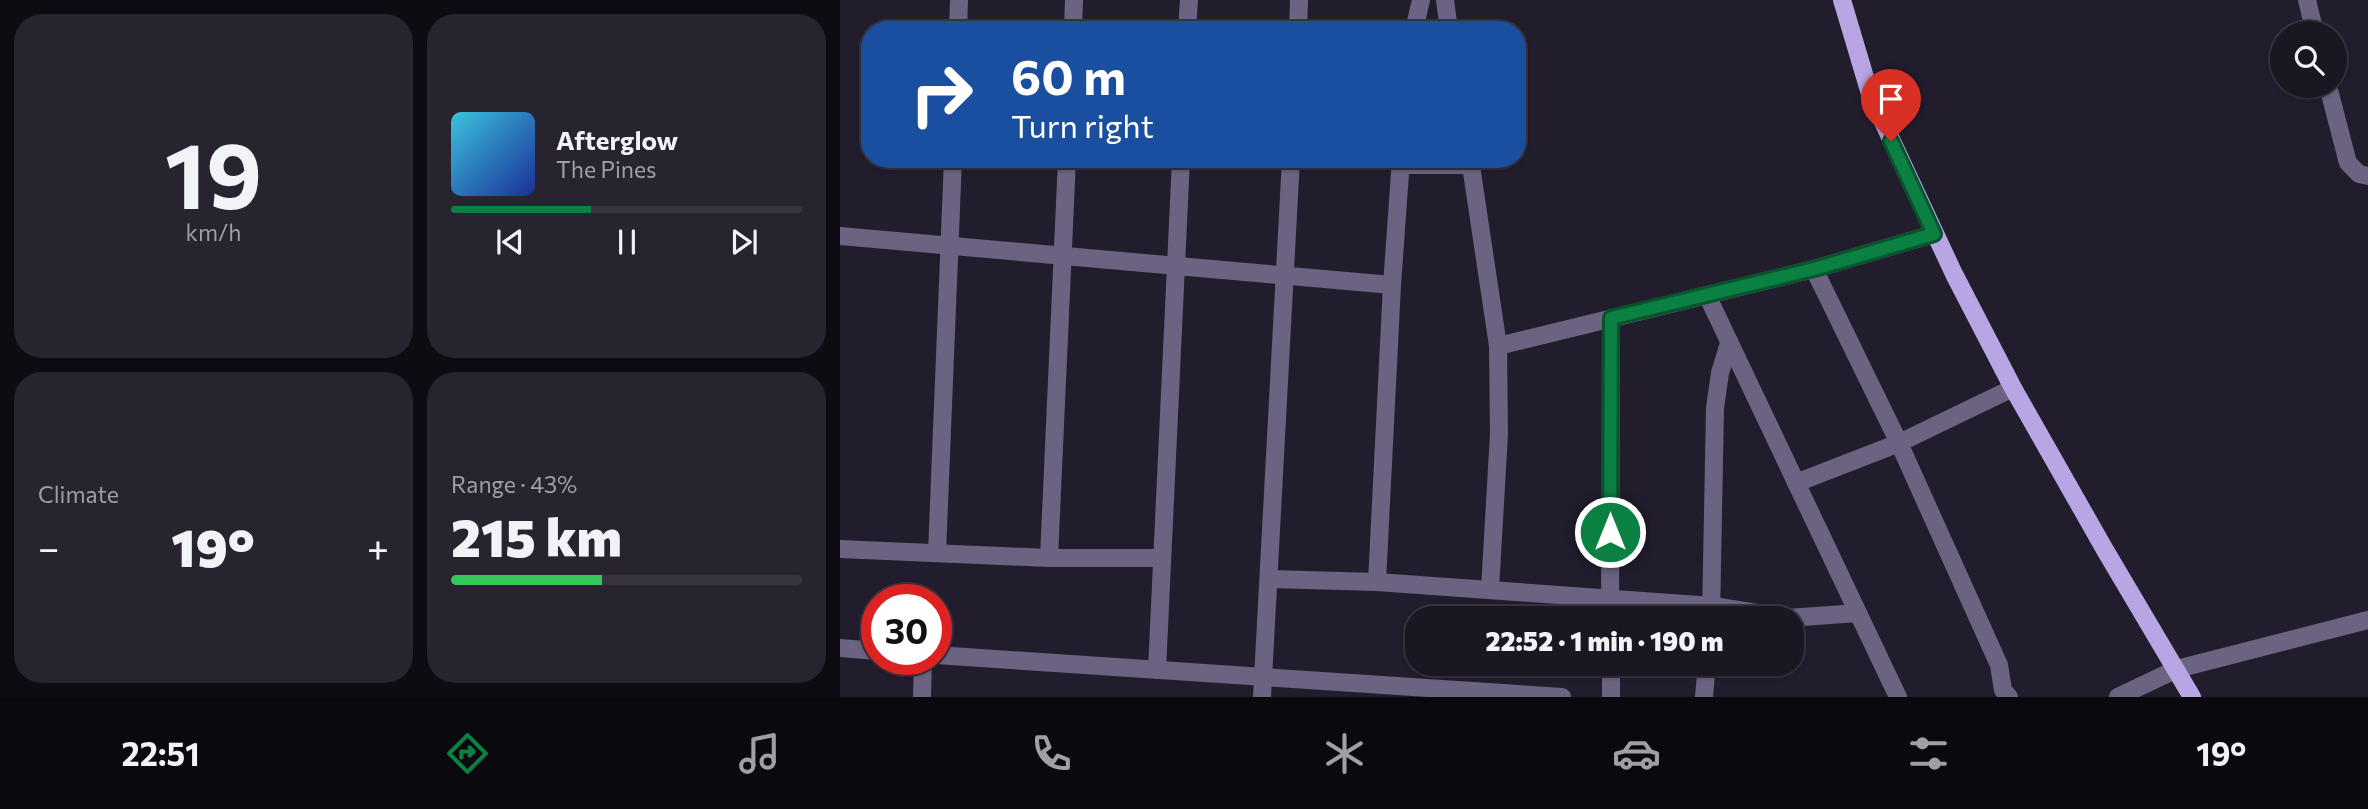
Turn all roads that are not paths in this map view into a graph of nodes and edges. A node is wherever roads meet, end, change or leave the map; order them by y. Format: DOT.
graph roads {
  1 [pos="959,0"];
  2 [pos="1074,0"];
  3 [pos="1189,0"];
  4 [pos="1299,0"];
  5 [pos="1420,0"];
  6 [pos="1445,0"];
  7 [pos="1842,0"];
  8 [pos="2307,0"];
  9 [pos="958,21"];
  10 [pos="1073,21"];
  11 [pos="1188,21"];
  12 [pos="1298,21"];
  13 [pos="1416,21"];
  14 [pos="1448,21"];
  15 [pos="2312,21"];
  16 [pos="2331,98"];
  17 [pos="953,168"];
  18 [pos="1067,168"];
  19 [pos="1181,168"];
  20 [pos="1291,168"];
  21 [pos="1401,168"];
  22 [pos="1471,168"];
  23 [pos="2368,177"];
  24 [pos="1934,234"];
  25 [pos="840,236"];
  26 [pos="949,246"];
  27 [pos="1062,257"];
  28 [pos="1176,264"];
  29 [pos="1814,269"];
  30 [pos="1285,274"];
  31 [pos="1392,285"];
  32 [pos="1707,295"];
  33 [pos="1611,318"];
  34 [pos="1729,343"];
  35 [pos="1498,346"];
  36 [pos="2013,388"];
  37 [pos="1899,443"];
  38 [pos="1796,483"];
  39 [pos="840,549"];
  40 [pos="937,553"];
  41 [pos="1049,558"];
  42 [pos="1162,558"];
  43 [pos="1269,579"];
  44 [pos="1377,582"];
  45 [pos="1490,589"];
  46 [pos="1610,599"];
  47 [pos="1610,606"];
  48 [pos="1665,606"];
  49 [pos="1712,606"];
  50 [pos="1858,613"];
  51 [pos="1804,617"];
  52 [pos="2368,620"];
  53 [pos="840,648"];
  54 [pos="861,650"];
  55 [pos="952,656"];
  56 [pos="2177,669"];
  57 [pos="1157,670"];
  58 [pos="923,675"];
  59 [pos="1611,676"];
  60 [pos="1706,676"];
  61 [pos="1263,677"];
  62 [pos="1403,692"];
  63 [pos="1530,696"];
  64 [pos="922,697"];
  65 [pos="1262,697"];
  66 [pos="1562,697"];
  67 [pos="1611,697"];
  68 [pos="1704,697"];
  69 [pos="1898,697"];
  70 [pos="2010,697"];
  71 [pos="2118,697"];
  72 [pos="2192,697"];
  1 -- 9 [label="street"];
  2 -- 10 [label="street"];
  3 -- 11 [label="street"];
  4 -- 12 [label="street"];
  5 -- 13 [label="street"];
  6 -- 14 [label="street"];
  7 -- 24 [label="main road"];
  8 -- 15 [label="street"];
  16 -- 23 [label="street"];
  17 -- 26 [label="street"];
  18 -- 27 [label="street"];
  19 -- 28 [label="street"];
  20 -- 30 [label="street"];
  21 -- 31 [label="street"];
  22 -- 35 [label="street"];
  24 -- 29 [label="street"];
  24 -- 36 [label="main road"];
  25 -- 26 [label="street"];
  26 -- 27 [label="street"];
  26 -- 40 [label="street"];
  27 -- 28 [label="street"];
  27 -- 41 [label="street"];
  28 -- 30 [label="street"];
  28 -- 42 [label="street"];
  29 -- 32 [label="street"];
  29 -- 37 [label="street"];
  30 -- 31 [label="street"];
  30 -- 43 [label="street"];
  31 -- 44 [label="street"];
  32 -- 33 [label="street"];
  32 -- 34 [label="street"];
  33 -- 35 [label="street"];
  33 -- 46 [label="street"];
  34 -- 38 [label="street"];
  34 -- 49 [label="street"];
  35 -- 45 [label="street"];
  36 -- 37 [label="street"];
  36 -- 56 [label="main road"];
  37 -- 38 [label="street"];
  37 -- 70 [label="street"];
  38 -- 50 [label="street"];
  39 -- 40 [label="street"];
  40 -- 41 [label="street"];
  41 -- 42 [label="street"];
  42 -- 57 [label="street"];
  43 -- 44 [label="street"];
  43 -- 61 [label="street"];
  44 -- 45 [label="street"];
  45 -- 46 [label="street"];
  46 -- 47 [label="street"];
  46 -- 48 [label="street"];
  50 -- 51 [label="street"];
  50 -- 69 [label="street"];
  52 -- 56 [label="street"];
  53 -- 54 [label="street"];
  55 -- 57 [label="street"];
  56 -- 71 [label="street"];
  56 -- 72 [label="main road"];
  57 -- 61 [label="street"];
  58 -- 64 [label="street"];
  59 -- 67 [label="street"];
  60 -- 68 [label="street"];
  61 -- 62 [label="street"];
  61 -- 65 [label="street"];
  62 -- 63 [label="street"];
  63 -- 66 [label="street"];
}
